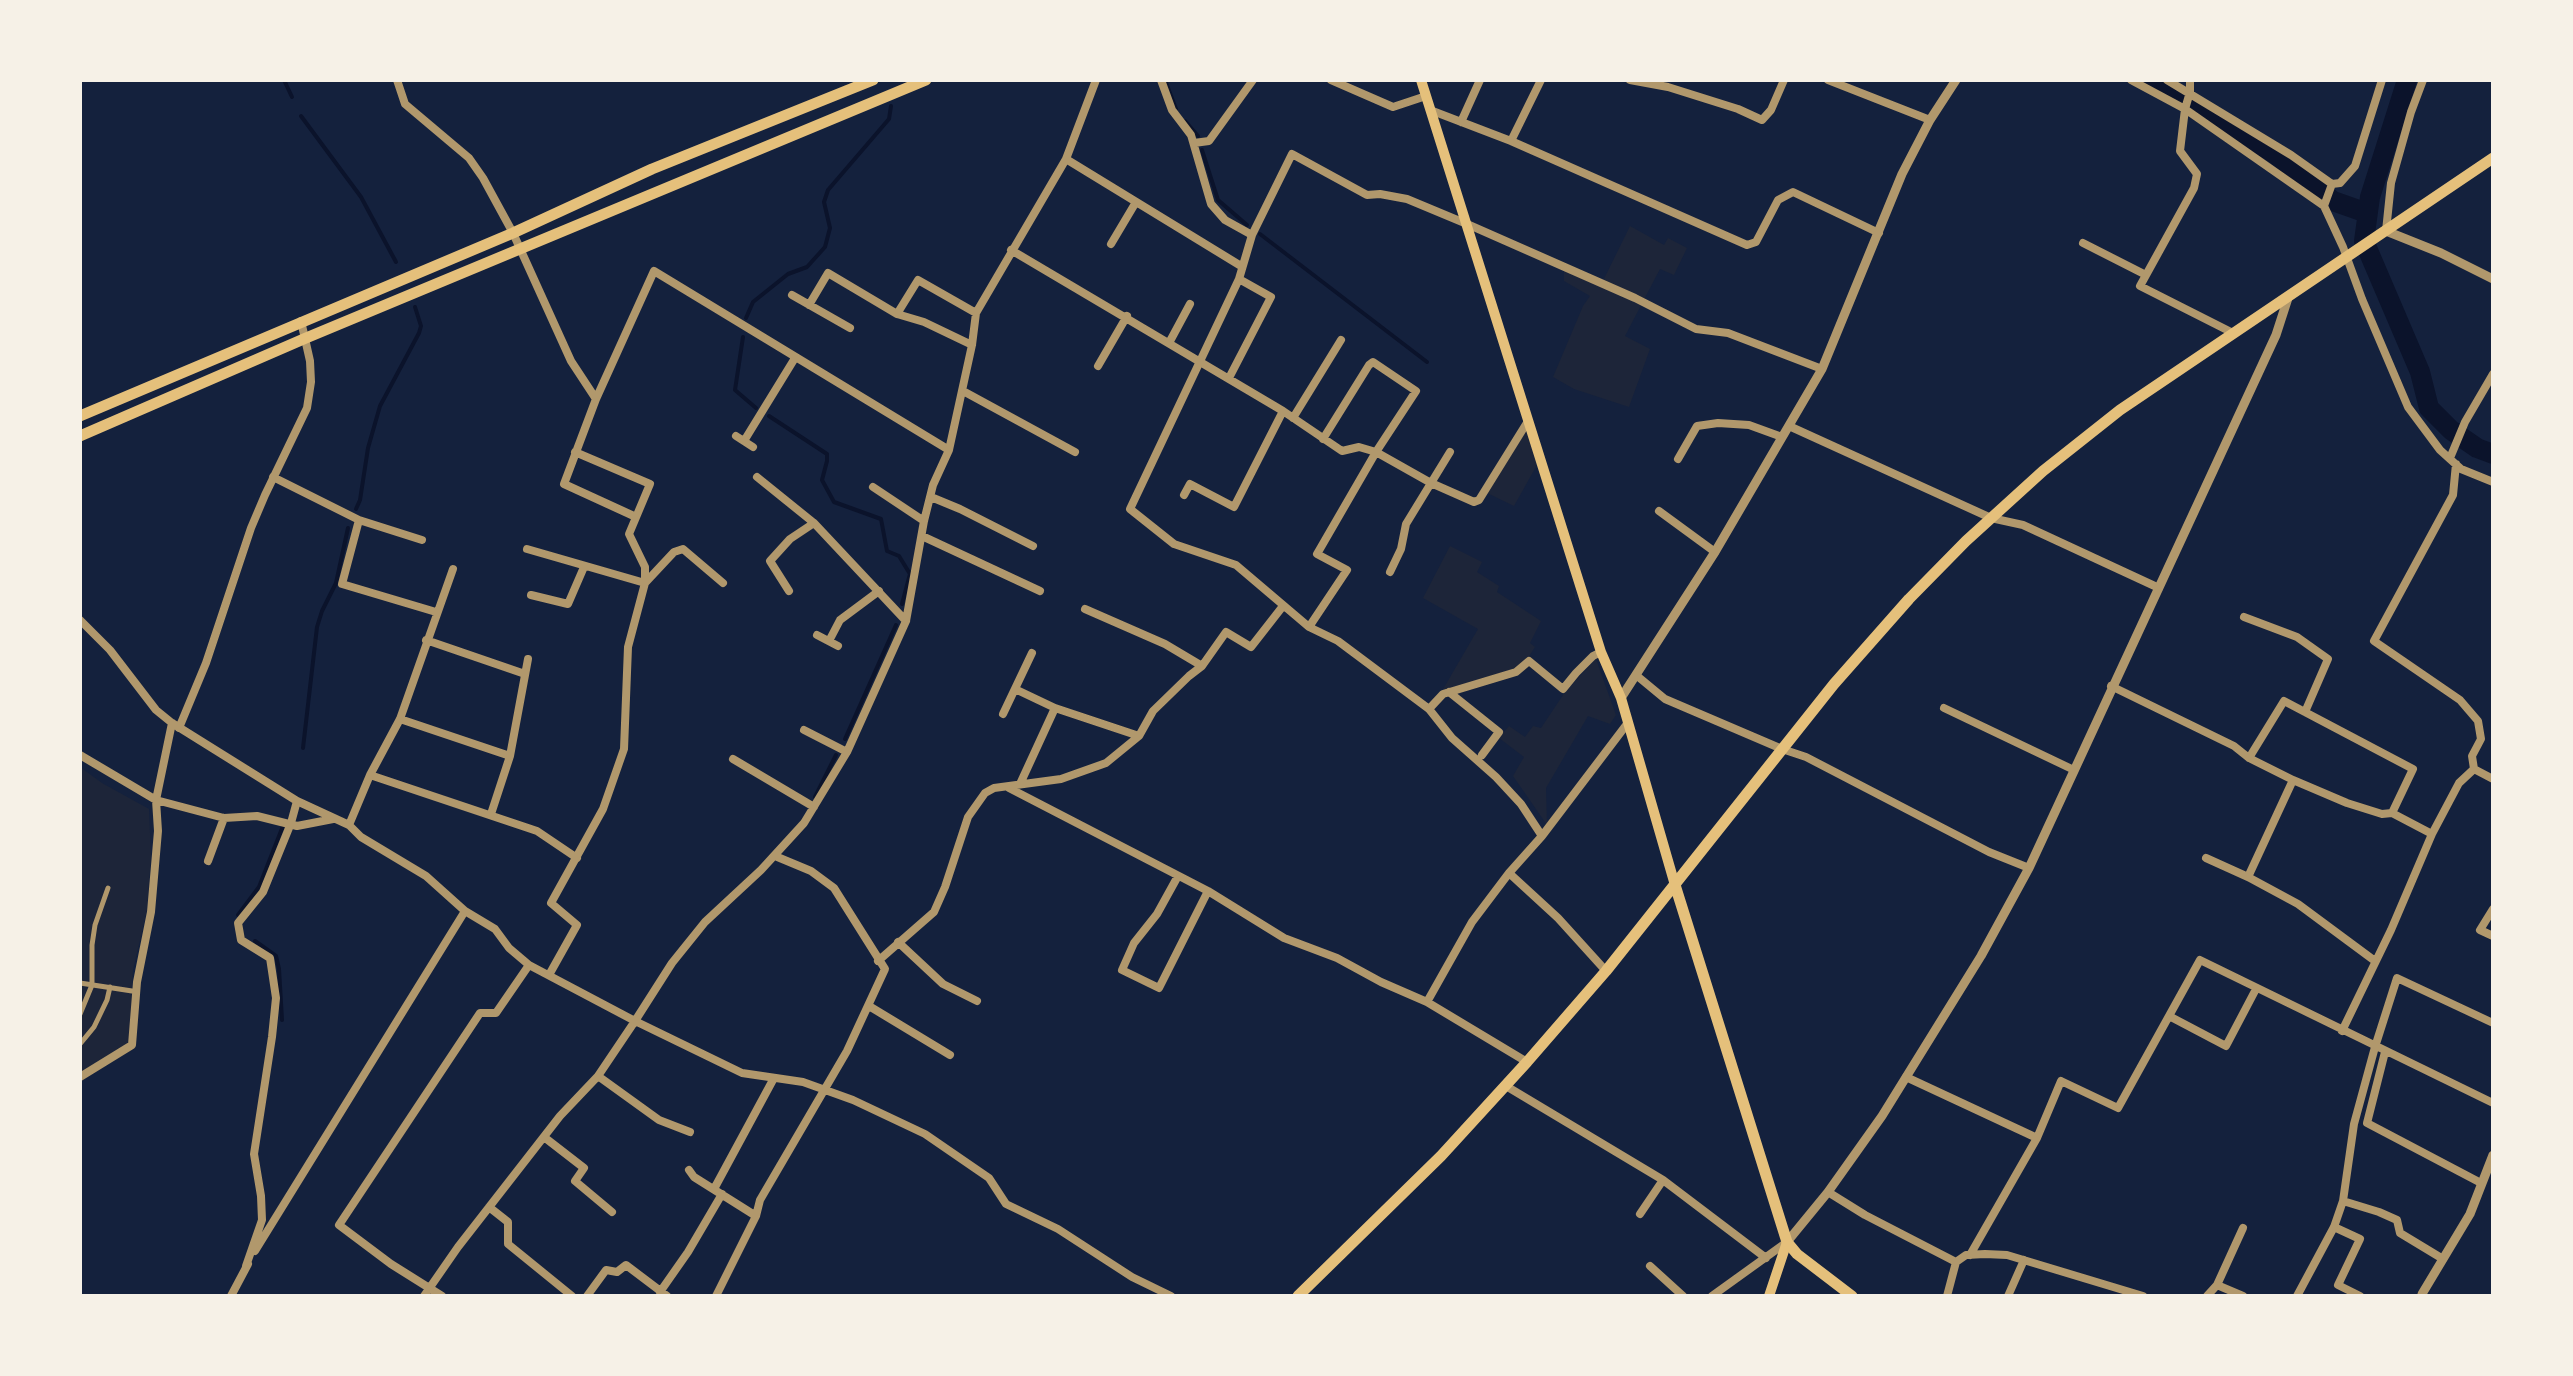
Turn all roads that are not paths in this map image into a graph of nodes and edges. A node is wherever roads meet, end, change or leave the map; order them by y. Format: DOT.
graph roads {
  1 [pos="397,80"];
  2 [pos="872,80"];
  3 [pos="926,80"];
  4 [pos="1096,80"];
  5 [pos="1161,80"];
  6 [pos="1252,80"];
  7 [pos="1331,80"];
  8 [pos="1421,80"];
  9 [pos="1480,80"];
  10 [pos="1541,80"];
  11 [pos="1630,80"];
  12 [pos="1784,80"];
  13 [pos="1828,80"];
  14 [pos="1956,80"];
  15 [pos="2131,80"];
  16 [pos="2167,80"];
  17 [pos="2190,80"];
  18 [pos="2382,80"];
  19 [pos="2423,80"];
  20 [pos="2190,94"];
  21 [pos="1426,96"];
  22 [pos="2185,107"];
  23 [pos="1430,110"];
  24 [pos="1930,120"];
  25 [pos="1461,122"];
  26 [pos="1511,141"];
  27 [pos="1194,143"];
  28 [pos="2493,158"];
  29 [pos="1066,159"];
  30 [pos="2331,187"];
  31 [pos="1136,202"];
  32 [pos="2325,203"];
  33 [pos="1467,224"];
  34 [pos="2386,231"];
  35 [pos="512,232"];
  36 [pos="1879,233"];
  37 [pos="1252,235"];
  38 [pos="2083,243"];
  39 [pos="1112,244"];
  40 [pos="520,250"];
  41 [pos="1012,250"];
  42 [pos="2347,257"];
  43 [pos="1241,266"];
  44 [pos="2146,275"];
  45 [pos="2493,278"];
  46 [pos="1238,279"];
  47 [pos="792,296"];
  48 [pos="2288,298"];
  49 [pos="1190,304"];
  50 [pos="810,305"];
  51 [pos="976,313"];
  52 [pos="897,314"];
  53 [pos="1127,316"];
  54 [pos="301,321"];
  55 [pos="850,328"];
  56 [pos="2232,333"];
  57 [pos="306,338"];
  58 [pos="1341,340"];
  59 [pos="1169,343"];
  60 [pos="972,345"];
  61 [pos="795,358"];
  62 [pos="1201,362"];
  63 [pos="1098,366"];
  64 [pos="1822,369"];
  65 [pos="2493,374"];
  66 [pos="1228,378"];
  67 [pos="962,391"];
  68 [pos="596,399"];
  69 [pos="1284,411"];
  70 [pos="80,416"];
  71 [pos="1293,418"];
  72 [pos="1528,422"];
  73 [pos="1788,426"];
  74 [pos="80,436"];
  75 [pos="1782,437"];
  76 [pos="1323,439"];
  77 [pos="753,447"];
  78 [pos="949,450"];
  79 [pos="575,452"];
  80 [pos="1075,452"];
  81 [pos="1376,452"];
  82 [pos="1450,452"];
  83 [pos="1678,460"];
  84 [pos="2453,461"];
  85 [pos="273,477"];
  86 [pos="757,477"];
  87 [pos="2493,482"];
  88 [pos="1431,483"];
  89 [pos="872,487"];
  90 [pos="1184,495"];
  91 [pos="930,497"];
  92 [pos="1660,510"];
  93 [pos="636,517"];
  94 [pos="1991,518"];
  95 [pos="359,520"];
  96 [pos="924,521"];
  97 [pos="814,523"];
  98 [pos="922,536"];
  99 [pos="422,540"];
  100 [pos="1032,546"];
  101 [pos="527,549"];
  102 [pos="1714,552"];
  103 [pos="584,567"];
  104 [pos="452,570"];
  105 [pos="1390,572"];
  106 [pos="645,583"];
  107 [pos="723,583"];
  108 [pos="2158,588"];
  109 [pos="789,591"];
  110 [pos="879,592"];
  111 [pos="1040,592"];
  112 [pos="530,595"];
  113 [pos="1283,606"];
  114 [pos="1086,609"];
  115 [pos="436,612"];
  116 [pos="2244,616"];
  117 [pos="80,620"];
  118 [pos="906,621"];
  119 [pos="1309,627"];
  120 [pos="817,635"];
  121 [pos="426,640"];
  122 [pos="829,641"];
  123 [pos="838,646"];
  124 [pos="1601,652"];
  125 [pos="1032,653"];
  126 [pos="528,659"];
  127 [pos="1202,666"];
  128 [pos="526,674"];
  129 [pos="1636,675"];
  130 [pos="2111,686"];
  131 [pos="1015,689"];
  132 [pos="1448,692"];
  133 [pos="1621,698"];
  134 [pos="1055,708"];
  135 [pos="1944,708"];
  136 [pos="1429,709"];
  137 [pos="2305,712"];
  138 [pos="1002,714"];
  139 [pos="400,719"];
  140 [pos="1627,724"];
  141 [pos="175,726"];
  142 [pos="804,730"];
  143 [pos="1139,736"];
  144 [pos="1782,750"];
  145 [pos="847,752"];
  146 [pos="1482,754"];
  147 [pos="80,755"];
  148 [pos="510,756"];
  149 [pos="733,758"];
  150 [pos="2249,758"];
  151 [pos="2474,768"];
  152 [pos="2074,770"];
  153 [pos="370,775"];
  154 [pos="2293,780"];
  155 [pos="2493,780"];
  156 [pos="1020,784"];
  157 [pos="1009,788"];
  158 [pos="156,800"];
  159 [pos="297,801"];
  160 [pos="814,807"];
  161 [pos="2392,813"];
  162 [pos="491,814"];
  163 [pos="224,818"];
  164 [pos="334,819"];
  165 [pos="291,823"];
  166 [pos="348,825"];
  167 [pos="2432,834"];
  168 [pos="1542,836"];
  169 [pos="775,856"];
  170 [pos="577,858"];
  171 [pos="2206,858"];
  172 [pos="208,861"];
  173 [pos="2028,868"];
  174 [pos="1509,873"];
  175 [pos="1178,876"];
  176 [pos="2248,878"];
  177 [pos="1675,885"];
  178 [pos="108,888"];
  179 [pos="1208,891"];
  180 [pos="2493,909"];
  181 [pos="466,911"];
  182 [pos="2493,936"];
  183 [pos="898,942"];
  184 [pos="878,961"];
  185 [pos="2375,961"];
  186 [pos="529,966"];
  187 [pos="1606,971"];
  188 [pos="549,974"];
  189 [pos="80,984"];
  190 [pos="92,985"];
  191 [pos="110,988"];
  192 [pos="2256,989"];
  193 [pos="132,990"];
  194 [pos="978,1002"];
  195 [pos="1427,1002"];
  196 [pos="868,1006"];
  197 [pos="80,1014"];
  198 [pos="2169,1016"];
  199 [pos="635,1022"];
  200 [pos="2493,1023"];
  201 [pos="2342,1031"];
  202 [pos="80,1044"];
  203 [pos="2375,1046"];
  204 [pos="2385,1052"];
  205 [pos="950,1055"];
  206 [pos="1527,1062"];
  207 [pos="598,1076"];
  208 [pos="80,1077"];
  209 [pos="1906,1077"];
  210 [pos="774,1078"];
  211 [pos="1506,1086"];
  212 [pos="825,1090"];
  213 [pos="2493,1104"];
  214 [pos="690,1132"];
  215 [pos="544,1138"];
  216 [pos="2037,1138"];
  217 [pos="2493,1155"];
  218 [pos="689,1170"];
  219 [pos="1662,1180"];
  220 [pos="2481,1183"];
  221 [pos="718,1191"];
  222 [pos="1828,1192"];
  223 [pos="2344,1201"];
  224 [pos="489,1207"];
  225 [pos="612,1212"];
  226 [pos="1640,1214"];
  227 [pos="756,1216"];
  228 [pos="2334,1227"];
  229 [pos="2244,1228"];
  230 [pos="1787,1242"];
  231 [pos="1970,1255"];
  232 [pos="1766,1258"];
  233 [pos="2443,1259"];
  234 [pos="2024,1260"];
  235 [pos="1956,1262"];
  236 [pos="246,1266"];
  237 [pos="1650,1266"];
  238 [pos="2217,1284"];
  239 [pos="426,1292"];
  240 [pos="1154,1293"];
  241 [pos="664,1294"];
  242 [pos="2128,1294"];
  243 [pos="2423,1295"];
  244 [pos="231,1296"];
  245 [pos="442,1296"];
  246 [pos="572,1296"];
  247 [pos="586,1296"];
  248 [pos="716,1296"];
  249 [pos="1171,1296"];
  250 [pos="1298,1296"];
  251 [pos="1683,1296"];
  252 [pos="1712,1296"];
  253 [pos="1769,1296"];
  254 [pos="1852,1296"];
  255 [pos="1946,1296"];
  256 [pos="2008,1296"];
  257 [pos="2143,1296"];
  258 [pos="2207,1296"];
  259 [pos="2243,1296"];
  260 [pos="2297,1296"];
  261 [pos="2360,1296"];
  1 -- 35 [label="street"];
  2 -- 35 [label="main road"];
  3 -- 40 [label="main road"];
  4 -- 29 [label="street"];
  5 -- 27 [label="street"];
  6 -- 27 [label="street"];
  7 -- 21 [label="street"];
  8 -- 21 [label="main road"];
  9 -- 25 [label="street"];
  10 -- 26 [label="street"];
  11 -- 12 [label="street"];
  13 -- 24 [label="street"];
  14 -- 24 [label="street"];
  15 -- 22 [label="street"];
  16 -- 20 [label="street"];
  17 -- 20 [label="street"];
  18 -- 30 [label="street"];
  19 -- 34 [label="street"];
  20 -- 22 [label="street"];
  20 -- 30 [label="street"];
  21 -- 23 [label="main road"];
  22 -- 32 [label="street"];
  22 -- 44 [label="street"];
  23 -- 25 [label="street"];
  23 -- 33 [label="main road"];
  24 -- 36 [label="street"];
  25 -- 26 [label="street"];
  26 -- 36 [label="street"];
  27 -- 37 [label="street"];
  28 -- 34 [label="main road"];
  29 -- 31 [label="street"];
  29 -- 41 [label="street"];
  30 -- 32 [label="street"];
  31 -- 39 [label="street"];
  31 -- 43 [label="street"];
  32 -- 42 [label="street"];
  33 -- 37 [label="street"];
  33 -- 64 [label="street"];
  33 -- 72 [label="main road"];
  34 -- 42 [label="main road"];
  34 -- 45 [label="street"];
  35 -- 40 [label="street"];
  35 -- 54 [label="main road"];
  36 -- 64 [label="street"];
  37 -- 43 [label="street"];
  38 -- 44 [label="street"];
  40 -- 57 [label="main road"];
  40 -- 68 [label="street"];
  41 -- 51 [label="street"];
  41 -- 53 [label="street"];
  42 -- 48 [label="main road"];
  42 -- 84 [label="street"];
  43 -- 46 [label="street"];
  44 -- 56 [label="street"];
  46 -- 62 [label="street"];
  46 -- 66 [label="street"];
  47 -- 50 [label="street"];
  48 -- 56 [label="main road"];
  48 -- 108 [label="street"];
  49 -- 59 [label="street"];
  50 -- 52 [label="street"];
  50 -- 55 [label="street"];
  51 -- 52 [label="street"];
  51 -- 60 [label="street"];
  52 -- 60 [label="street"];
  53 -- 59 [label="street"];
  53 -- 63 [label="street"];
  54 -- 57 [label="street"];
  54 -- 70 [label="main road"];
  56 -- 94 [label="main road"];
  57 -- 74 [label="main road"];
  57 -- 85 [label="street"];
  58 -- 71 [label="street"];
  59 -- 62 [label="street"];
  60 -- 67 [label="street"];
  61 -- 68 [label="street"];
  61 -- 77 [label="street"];
  61 -- 78 [label="street"];
  62 -- 66 [label="street"];
  62 -- 113 [label="street"];
  64 -- 73 [label="street"];
  65 -- 84 [label="street"];
  66 -- 69 [label="street"];
  67 -- 78 [label="street"];
  67 -- 80 [label="street"];
  68 -- 79 [label="street"];
  69 -- 71 [label="street"];
  69 -- 90 [label="street"];
  71 -- 76 [label="street"];
  72 -- 88 [label="street"];
  72 -- 124 [label="main road"];
  73 -- 75 [label="street"];
  73 -- 94 [label="street"];
  75 -- 83 [label="street"];
  75 -- 102 [label="street"];
  76 -- 81 [label="street"];
  76 -- 81 [label="street"];
  78 -- 91 [label="street"];
  79 -- 93 [label="street"];
  79 -- 93 [label="street"];
  81 -- 88 [label="street"];
  81 -- 119 [label="street"];
  82 -- 88 [label="street"];
  84 -- 87 [label="street"];
  84 -- 151 [label="street"];
  85 -- 95 [label="street"];
  85 -- 141 [label="street"];
  86 -- 97 [label="street"];
  88 -- 105 [label="street"];
  89 -- 96 [label="street"];
  91 -- 96 [label="street"];
  91 -- 100 [label="street"];
  92 -- 102 [label="street"];
  93 -- 106 [label="street"];
  94 -- 108 [label="street"];
  94 -- 144 [label="main road"];
  95 -- 99 [label="street"];
  95 -- 115 [label="street"];
  96 -- 98 [label="street"];
  97 -- 109 [label="street"];
  97 -- 110 [label="street"];
  98 -- 111 [label="street"];
  98 -- 118 [label="street"];
  101 -- 103 [label="street"];
  102 -- 129 [label="street"];
  103 -- 106 [label="street"];
  103 -- 112 [label="street"];
  104 -- 115 [label="street"];
  106 -- 107 [label="street"];
  106 -- 170 [label="street"];
  108 -- 130 [label="street"];
  110 -- 118 [label="street"];
  110 -- 122 [label="street"];
  113 -- 119 [label="street"];
  113 -- 127 [label="street"];
  114 -- 127 [label="street"];
  115 -- 121 [label="street"];
  116 -- 137 [label="street"];
  117 -- 141 [label="street"];
  118 -- 145 [label="street"];
  119 -- 136 [label="street"];
  120 -- 122 [label="street"];
  121 -- 128 [label="street"];
  121 -- 139 [label="street"];
  122 -- 123 [label="street"];
  124 -- 132 [label="street"];
  124 -- 133 [label="main road"];
  125 -- 131 [label="street"];
  126 -- 128 [label="street"];
  127 -- 143 [label="street"];
  128 -- 148 [label="street"];
  129 -- 133 [label="street"];
  129 -- 144 [label="street"];
  130 -- 150 [label="street"];
  130 -- 152 [label="street"];
  131 -- 134 [label="street"];
  131 -- 138 [label="street"];
  132 -- 136 [label="street"];
  132 -- 146 [label="street"];
  133 -- 140 [label="main road"];
  134 -- 143 [label="street"];
  134 -- 156 [label="street"];
  135 -- 152 [label="street"];
  136 -- 168 [label="street"];
  137 -- 150 [label="street"];
  137 -- 161 [label="street"];
  139 -- 148 [label="street"];
  139 -- 153 [label="street"];
  140 -- 168 [label="street"];
  140 -- 177 [label="main road"];
  141 -- 158 [label="street"];
  141 -- 159 [label="street"];
  142 -- 145 [label="street"];
  143 -- 156 [label="street"];
  144 -- 173 [label="street"];
  144 -- 177 [label="main road"];
  145 -- 160 [label="street"];
  147 -- 158 [label="street"];
  148 -- 162 [label="street"];
  149 -- 160 [label="street"];
  150 -- 154 [label="street"];
  151 -- 155 [label="street"];
  151 -- 167 [label="street"];
  152 -- 173 [label="street"];
  153 -- 162 [label="street"];
  153 -- 166 [label="street"];
  154 -- 161 [label="street"];
  154 -- 176 [label="street"];
  156 -- 157 [label="street"];
  157 -- 175 [label="street"];
  157 -- 183 [label="street"];
  158 -- 163 [label="street"];
  158 -- 208 [label="street"];
  159 -- 164 [label="street"];
  159 -- 165 [label="street"];
  160 -- 169 [label="street"];
  161 -- 167 [label="street"];
  162 -- 170 [label="street"];
  163 -- 165 [label="street"];
  163 -- 172 [label="street"];
  164 -- 165 [label="street"];
  164 -- 166 [label="street"];
  165 -- 236 [label="street"];
  166 -- 181 [label="street"];
  167 -- 185 [label="street"];
  168 -- 174 [label="street"];
  169 -- 184 [label="street"];
  169 -- 199 [label="street"];
  170 -- 188 [label="street"];
  171 -- 176 [label="street"];
  173 -- 209 [label="street"];
  174 -- 187 [label="street"];
  174 -- 195 [label="street"];
  175 -- 179 [label="street"];
  175 -- 179 [label="street"];
  176 -- 185 [label="street"];
  177 -- 187 [label="main road"];
  177 -- 230 [label="main road"];
  178 -- 190 [label="street"];
  179 -- 195 [label="street"];
  180 -- 182 [label="street"];
  181 -- 186 [label="street"];
  181 -- 236 [label="street"];
  183 -- 184 [label="street"];
  183 -- 194 [label="street"];
  184 -- 196 [label="street"];
  185 -- 201 [label="street"];
  186 -- 188 [label="street"];
  186 -- 239 [label="street"];
  187 -- 206 [label="main road"];
  188 -- 199 [label="street"];
  189 -- 190 [label="street"];
  190 -- 191 [label="street"];
  190 -- 197 [label="street"];
  191 -- 193 [label="street"];
  191 -- 202 [label="street"];
  192 -- 198 [label="street"];
  192 -- 198 [label="street"];
  192 -- 201 [label="street"];
  195 -- 206 [label="street"];
  196 -- 205 [label="street"];
  196 -- 212 [label="street"];
  198 -- 216 [label="street"];
  199 -- 207 [label="street"];
  199 -- 210 [label="street"];
  200 -- 203 [label="street"];
  201 -- 203 [label="street"];
  203 -- 204 [label="street"];
  203 -- 223 [label="street"];
  204 -- 213 [label="street"];
  204 -- 220 [label="street"];
  206 -- 211 [label="main road"];
  207 -- 214 [label="street"];
  207 -- 215 [label="street"];
  209 -- 216 [label="street"];
  209 -- 222 [label="street"];
  210 -- 212 [label="street"];
  210 -- 221 [label="street"];
  211 -- 219 [label="street"];
  211 -- 250 [label="main road"];
  212 -- 227 [label="street"];
  212 -- 240 [label="street"];
  215 -- 224 [label="street"];
  215 -- 225 [label="street"];
  216 -- 231 [label="street"];
  217 -- 220 [label="street"];
  218 -- 221 [label="street"];
  219 -- 226 [label="street"];
  219 -- 232 [label="street"];
  220 -- 233 [label="street"];
  221 -- 227 [label="street"];
  221 -- 241 [label="street"];
  222 -- 230 [label="street"];
  222 -- 235 [label="street"];
  223 -- 228 [label="street"];
  223 -- 233 [label="street"];
  224 -- 239 [label="street"];
  224 -- 246 [label="street"];
  227 -- 248 [label="street"];
  228 -- 260 [label="street"];
  228 -- 261 [label="street"];
  229 -- 238 [label="street"];
  230 -- 232 [label="street"];
  230 -- 253 [label="main road"];
  230 -- 254 [label="main road"];
  231 -- 234 [label="street"];
  231 -- 235 [label="street"];
  232 -- 252 [label="street"];
  233 -- 243 [label="street"];
  234 -- 242 [label="street"];
  234 -- 256 [label="street"];
  235 -- 255 [label="street"];
  236 -- 244 [label="street"];
  237 -- 251 [label="street"];
  238 -- 258 [label="street"];
  238 -- 259 [label="street"];
  239 -- 245 [label="street"];
  240 -- 249 [label="street"];
  241 -- 247 [label="street"];
  242 -- 257 [label="street"];
}
